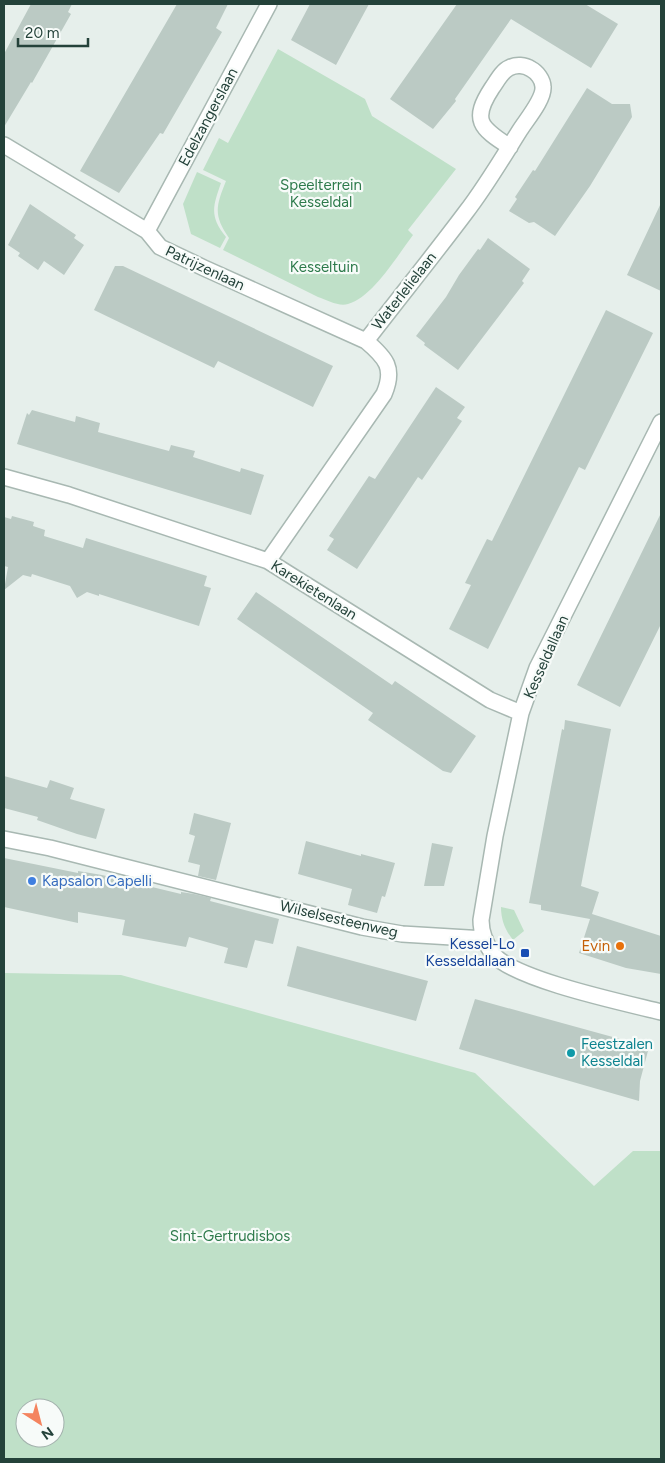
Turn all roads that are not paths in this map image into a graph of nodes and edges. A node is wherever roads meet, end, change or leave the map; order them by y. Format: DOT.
graph roads {
  1 [pos="269,4"];
  2 [pos="4,145"];
  3 [pos="510,146"];
  4 [pos="147,231"];
  5 [pos="366,341"];
  6 [pos="661,422"];
  7 [pos="4,477"];
  8 [pos="268,561"];
  9 [pos="521,713"];
  10 [pos="4,838"];
  11 [pos="485,939"];
  12 [pos="661,1012"];
  1 -- 4 [label="street, Edelzangerslaan"];
  2 -- 4 [label="street, Patrijzenlaan"];
  3 -- 3 [label="street, Waterlelielaan"];
  3 -- 5 [label="street, Waterlelielaan"];
  4 -- 5 [label="street, Patrijzenlaan"];
  5 -- 8 [label="street, Waterlelielaan"];
  6 -- 9 [label="street, Kesseldallaan"];
  7 -- 8 [label="street, Karekietenlaan"];
  8 -- 9 [label="street, Karekietenlaan"];
  9 -- 11 [label="street, Kesseldallaan"];
  10 -- 11 [label="street, Wilselsesteenweg"];
  11 -- 12 [label="street"];
}
